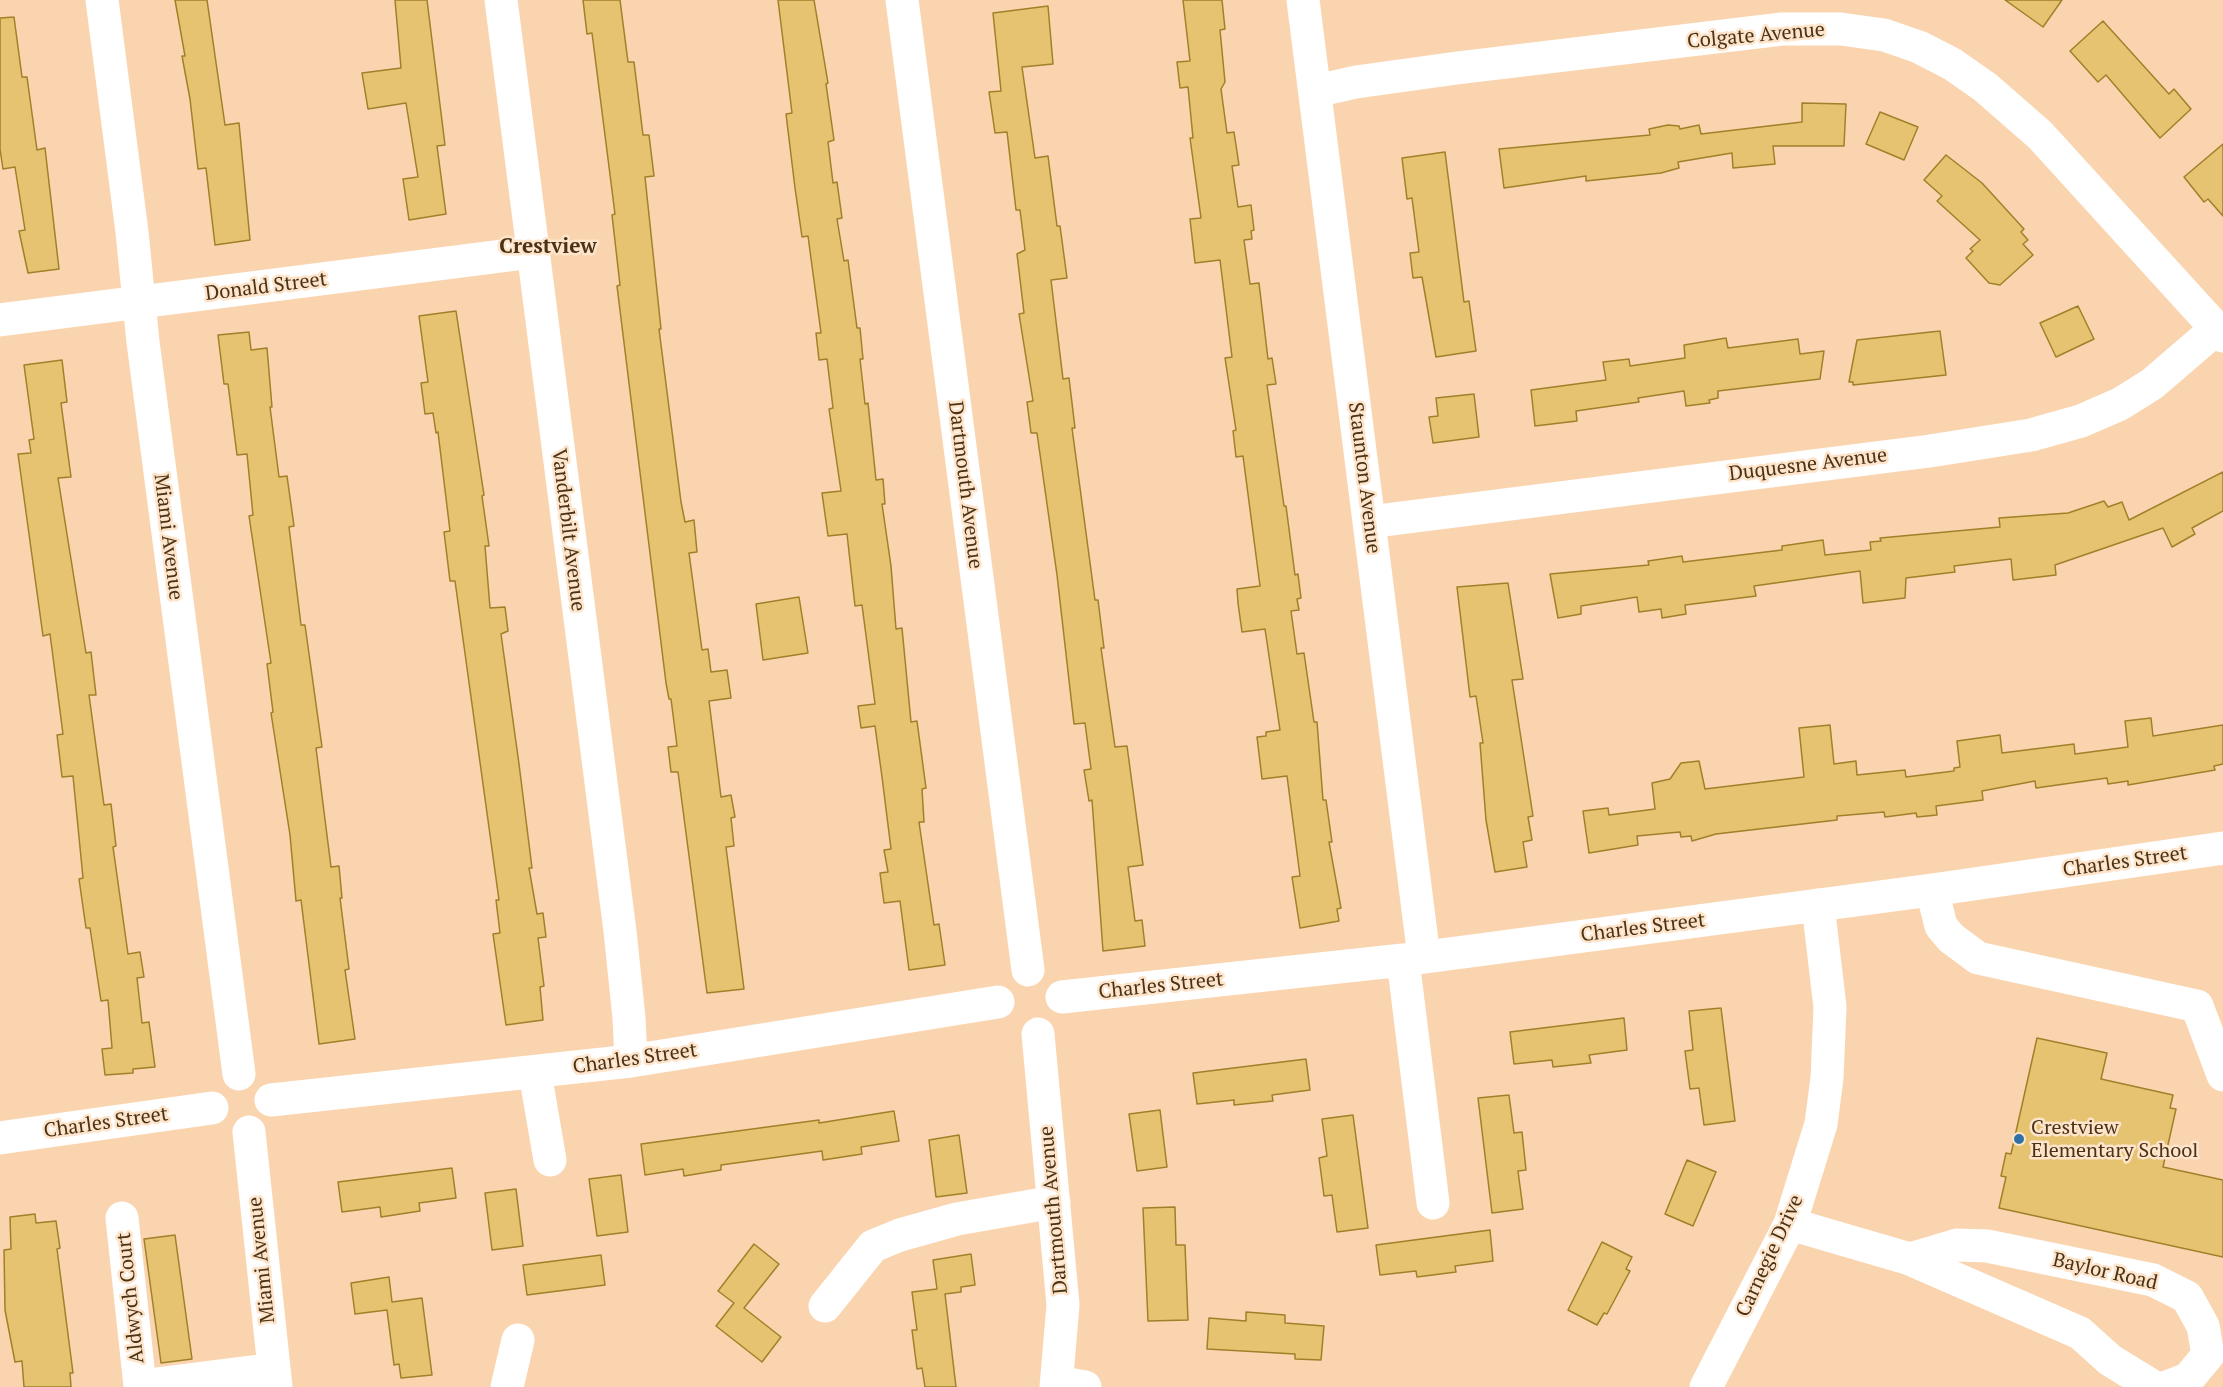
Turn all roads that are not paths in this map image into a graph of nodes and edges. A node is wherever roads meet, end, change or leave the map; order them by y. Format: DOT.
graph roads {
  1 [pos="102,0"];
  2 [pos="501,0"];
  3 [pos="902,0"];
  4 [pos="1303,0"];
  5 [pos="1316,91"];
  6 [pos="533,252"];
  7 [pos="139,303"];
  8 [pos="0,320"];
  9 [pos="2220,333"];
  10 [pos="1370,522"];
  11 [pos="2223,848"];
  12 [pos="1932,890"];
  13 [pos="1818,905"];
  14 [pos="1413,958"];
  15 [pos="1028,970"];
  16 [pos="1062,997"];
  17 [pos="998,1002"];
  18 [pos="1038,1034"];
  19 [pos="630,1061"];
  20 [pos="536,1073"];
  21 [pos="239,1074"];
  22 [pos="2223,1075"];
  23 [pos="271,1100"];
  24 [pos="212,1108"];
  25 [pos="249,1132"];
  26 [pos="0,1138"];
  27 [pos="550,1160"];
  28 [pos="1054,1202"];
  29 [pos="1433,1203"];
  30 [pos="122,1218"];
  31 [pos="1790,1224"];
  32 [pos="1910,1259"];
  33 [pos="825,1306"];
  34 [pos="518,1340"];
  35 [pos="275,1378"];
  36 [pos="1066,1385"];
  37 [pos="507,1387"];
  38 [pos="1706,1387"];
  39 [pos="2154,1387"];
  40 [pos="2167,1387"];
  1 -- 7 [label="street, Miami Avenue"];
  2 -- 6 [label="street, Vanderbilt Avenue"];
  3 -- 15 [label="street, Dartmouth Avenue"];
  4 -- 5 [label="street, Staunton Avenue"];
  5 -- 9 [label="street, Colgate Avenue"];
  5 -- 10 [label="street, Staunton Avenue"];
  6 -- 7 [label="street, Donald Street"];
  6 -- 19 [label="street, Vanderbilt Avenue"];
  7 -- 8 [label="street, Donald Street"];
  7 -- 21 [label="street, Miami Avenue"];
  9 -- 10 [label="street, Duquesne Avenue"];
  10 -- 14 [label="street, Staunton Avenue"];
  11 -- 12 [label="street, Charles Street"];
  12 -- 13 [label="street, Charles Street"];
  12 -- 22 [label="street"];
  13 -- 14 [label="street, Charles Street"];
  13 -- 31 [label="street, Carnegie Drive"];
  14 -- 16 [label="street, Charles Street"];
  14 -- 29 [label="street, Staunton Avenue"];
  15 -- 16 [label="street"];
  15 -- 17 [label="street"];
  16 -- 18 [label="street"];
  17 -- 18 [label="street"];
  17 -- 19 [label="street, Charles Street"];
  18 -- 28 [label="street, Dartmouth Avenue"];
  19 -- 20 [label="street, Charles Street"];
  20 -- 23 [label="street, Charles Street"];
  20 -- 27 [label="street"];
  21 -- 23 [label="street"];
  21 -- 24 [label="street"];
  23 -- 25 [label="street"];
  24 -- 25 [label="street"];
  24 -- 26 [label="street, Charles Street"];
  25 -- 35 [label="street, Miami Avenue"];
  28 -- 33 [label="street"];
  28 -- 36 [label="street, Dartmouth Avenue"];
  30 -- 35 [label="street, Aldwych Court"];
  31 -- 32 [label="street"];
  31 -- 38 [label="street, Carnegie Drive"];
  32 -- 39 [label="street"];
  32 -- 40 [label="street, Baylor Road"];
  34 -- 37 [label="street"];
}
